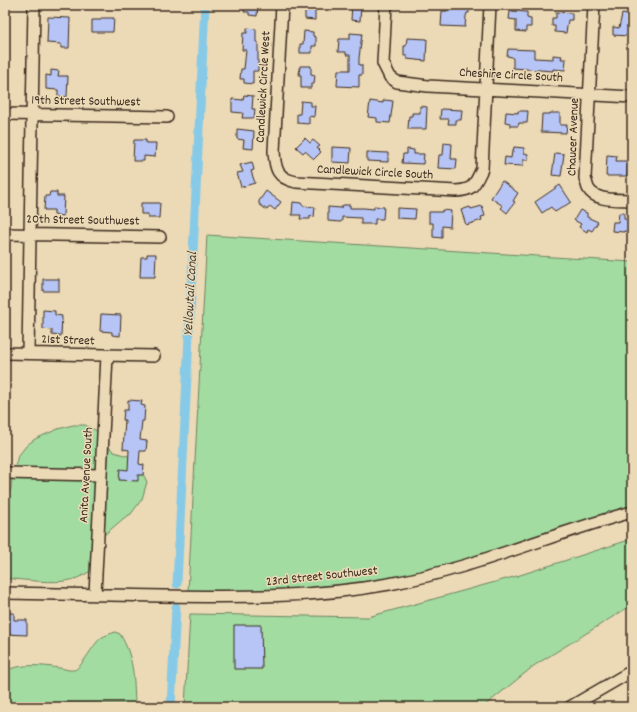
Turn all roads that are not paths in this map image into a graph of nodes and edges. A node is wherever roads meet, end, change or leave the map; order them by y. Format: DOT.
graph roads {
  1 [pos="34,5"];
  2 [pos="282,5"];
  3 [pos="386,5"];
  4 [pos="490,5"];
  5 [pos="594,5"];
  6 [pos="486,88"];
  7 [pos="589,94"];
  8 [pos="632,97"];
  9 [pos="5,114"];
  10 [pos="32,114"];
  11 [pos="167,117"];
  12 [pos="277,171"];
  13 [pos="632,200"];
  14 [pos="5,234"];
  15 [pos="29,234"];
  16 [pos="160,237"];
  17 [pos="5,353"];
  18 [pos="28,353"];
  19 [pos="107,356"];
  20 [pos="154,356"];
  21 [pos="5,473"];
  22 [pos="100,475"];
  23 [pos="632,512"];
  24 [pos="5,593"];
  25 [pos="95,594"];
  26 [pos="632,672"];
  27 [pos="570,707"];
  1 -- 10 [label="street"];
  2 -- 12 [label="street, Candlewick Circle West"];
  3 -- 6 [label="street, Cheshire Circle South"];
  4 -- 6 [label="street"];
  5 -- 7 [label="street, Chaucer Avenue"];
  6 -- 7 [label="street, Cheshire Circle South"];
  6 -- 12 [label="street, Candlewick Circle South"];
  7 -- 8 [label="street, Cheshire Circle South"];
  7 -- 13 [label="street, Chaucer Avenue"];
  9 -- 10 [label="street, 19th Street Southwest"];
  10 -- 11 [label="street, 19th Street Southwest"];
  10 -- 15 [label="street"];
  14 -- 15 [label="street, 20th Street Southwest"];
  15 -- 16 [label="street, 20th Street Southwest"];
  15 -- 18 [label="street"];
  17 -- 18 [label="street, 21st Street"];
  18 -- 19 [label="street, 21st Street"];
  19 -- 20 [label="street, 21st Street"];
  19 -- 22 [label="street, Anita Avenue South"];
  21 -- 22 [label="street"];
  22 -- 25 [label="street, Anita Avenue South"];
  23 -- 25 [label="street, 23rd Street Southwest"];
  24 -- 25 [label="street, 23rd Street Southwest"];
  26 -- 27 [label="street"];
}
